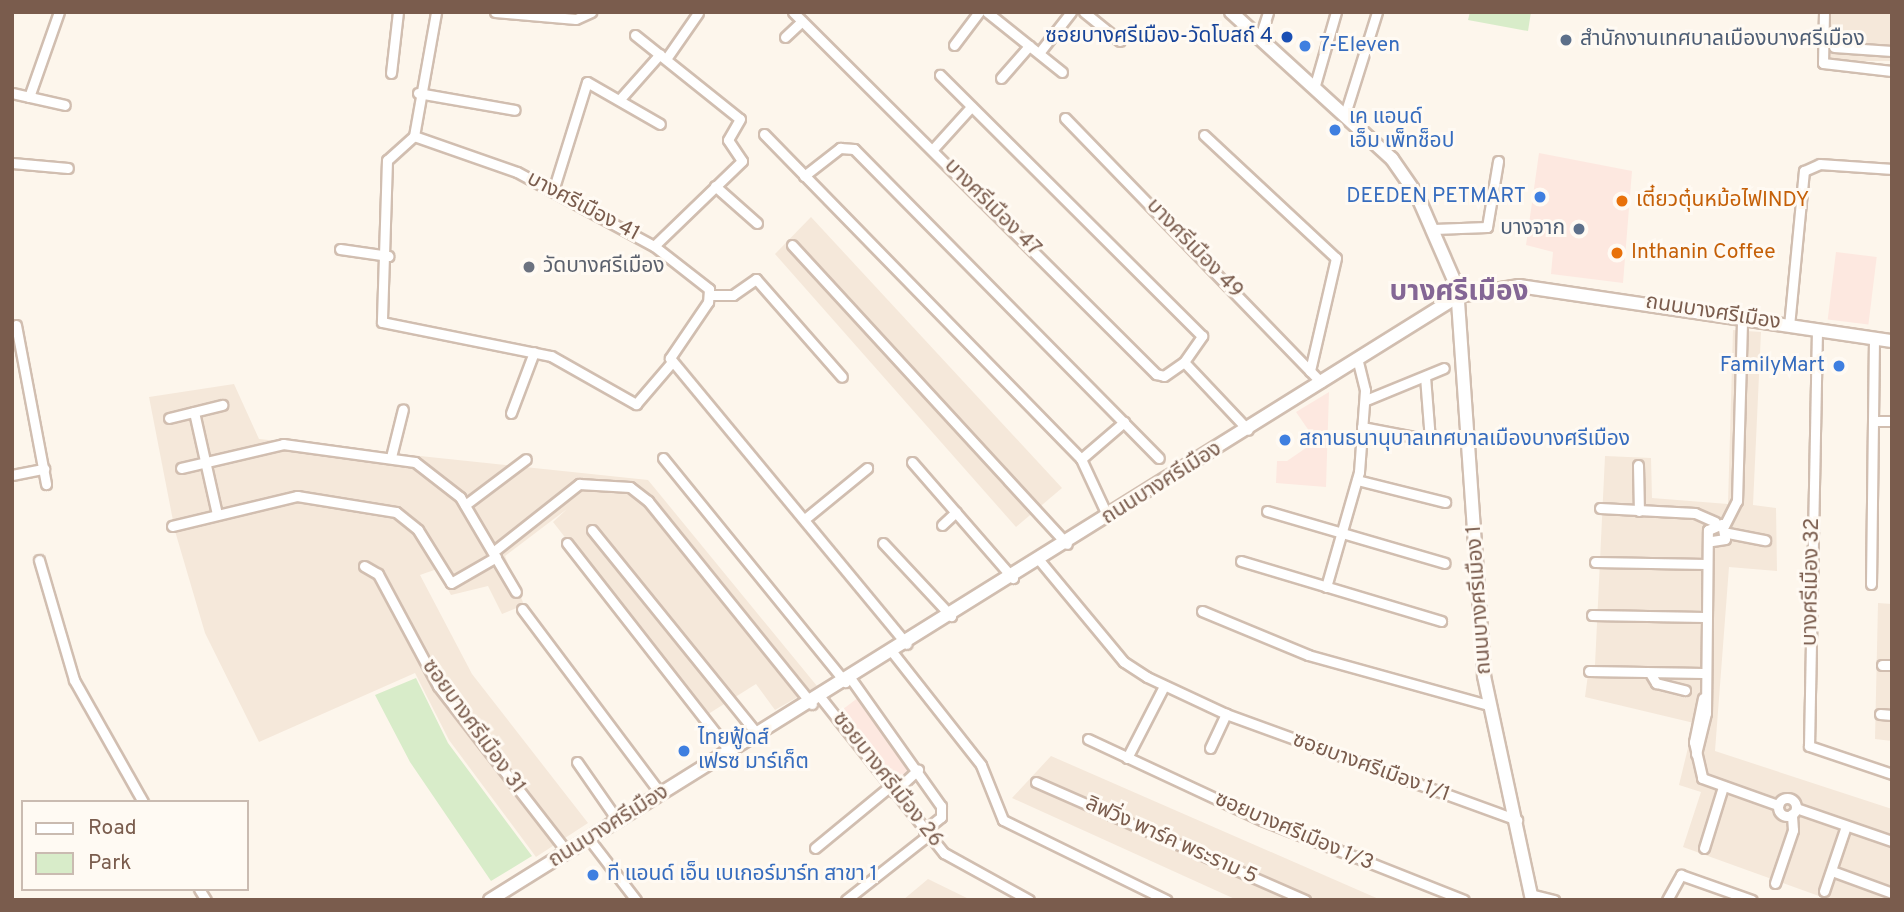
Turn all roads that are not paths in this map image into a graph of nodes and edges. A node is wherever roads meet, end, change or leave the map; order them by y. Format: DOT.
graph roads {
  1 [pos="59,12"];
  2 [pos="398,12"];
  3 [pos="436,12"];
  4 [pos="495,12"];
  5 [pos="591,12"];
  6 [pos="793,12"];
  7 [pos="979,12"];
  8 [pos="987,12"];
  9 [pos="1071,12"];
  10 [pos="1084,12"];
  11 [pos="1231,12"];
  12 [pos="1268,12"];
  13 [pos="1336,12"];
  14 [pos="1377,12"];
  15 [pos="1824,12"];
  16 [pos="698,13"];
  17 [pos="802,21"];
  18 [pos="635,35"];
  19 [pos="785,37"];
  20 [pos="1260,37"];
  21 [pos="1120,41"];
  22 [pos="954,45"];
  23 [pos="1029,46"];
  24 [pos="1834,47"];
  25 [pos="1892,51"];
  26 [pos="1039,53"];
  27 [pos="663,56"];
  28 [pos="1892,71"];
  29 [pos="1062,72"];
  30 [pos="391,73"];
  31 [pos="940,75"];
  32 [pos="1001,78"];
  33 [pos="1315,85"];
  34 [pos="12,93"];
  35 [pos="418,93"];
  36 [pos="29,97"];
  37 [pos="620,99"];
  38 [pos="65,105"];
  39 [pos="971,107"];
  40 [pos="515,110"];
  41 [pos="1346,111"];
  42 [pos="1065,118"];
  43 [pos="660,124"];
  44 [pos="764,134"];
  45 [pos="1204,135"];
  46 [pos="414,136"];
  47 [pos="933,149"];
  48 [pos="1498,160"];
  49 [pos="12,163"];
  50 [pos="68,168"];
  51 [pos="1892,169"];
  52 [pos="804,176"];
  53 [pos="715,186"];
  54 [pos="553,191"];
  55 [pos="757,223"];
  56 [pos="1434,229"];
  57 [pos="793,245"];
  58 [pos="654,246"];
  59 [pos="340,249"];
  60 [pos="388,256"];
  61 [pos="710,295"];
  62 [pos="1458,296"];
  63 [pos="1742,318"];
  64 [pos="16,325"];
  65 [pos="1789,326"];
  66 [pos="1816,330"];
  67 [pos="1874,339"];
  68 [pos="1892,341"];
  69 [pos="534,352"];
  70 [pos="1357,359"];
  71 [pos="672,362"];
  72 [pos="1184,362"];
  73 [pos="1444,369"];
  74 [pos="1310,371"];
  75 [pos="842,377"];
  76 [pos="1425,377"];
  77 [pos="1321,382"];
  78 [pos="1366,400"];
  79 [pos="222,405"];
  80 [pos="403,409"];
  81 [pos="194,412"];
  82 [pos="511,413"];
  83 [pos="169,418"];
  84 [pos="1873,421"];
  85 [pos="1892,421"];
  86 [pos="1124,422"];
  87 [pos="1363,427"];
  88 [pos="1248,430"];
  89 [pos="391,457"];
  90 [pos="1159,457"];
  91 [pos="663,458"];
  92 [pos="526,459"];
  93 [pos="1081,459"];
  94 [pos="205,462"];
  95 [pos="912,462"];
  96 [pos="1638,465"];
  97 [pos="181,468"];
  98 [pos="867,468"];
  99 [pos="44,469"];
  100 [pos="12,475"];
  101 [pos="1357,480"];
  102 [pos="46,484"];
  103 [pos="1445,502"];
  104 [pos="465,505"];
  105 [pos="1600,508"];
  106 [pos="1267,511"];
  107 [pos="1639,511"];
  108 [pos="956,512"];
  109 [pos="217,514"];
  110 [pos="1108,517"];
  111 [pos="806,518"];
  112 [pos="942,525"];
  113 [pos="172,526"];
  114 [pos="1722,527"];
  115 [pos="592,530"];
  116 [pos="1345,534"];
  117 [pos="1765,540"];
  118 [pos="1713,541"];
  119 [pos="567,543"];
  120 [pos="883,543"];
  121 [pos="1067,544"];
  122 [pos="495,555"];
  123 [pos="39,560"];
  124 [pos="1040,561"];
  125 [pos="1241,561"];
  126 [pos="1595,562"];
  127 [pos="1445,563"];
  128 [pos="1706,564"];
  129 [pos="363,566"];
  130 [pos="1013,578"];
  131 [pos="1871,583"];
  132 [pos="1326,587"];
  133 [pos="516,592"];
  134 [pos="522,609"];
  135 [pos="1202,611"];
  136 [pos="1592,615"];
  137 [pos="951,617"];
  138 [pos="1704,617"];
  139 [pos="1441,621"];
  140 [pos="907,644"];
  141 [pos="893,653"];
  142 [pos="1589,671"];
  143 [pos="1650,673"];
  144 [pos="1703,674"];
  145 [pos="848,680"];
  146 [pos="1164,686"];
  147 [pos="1685,690"];
  148 [pos="817,701"];
  149 [pos="1488,705"];
  150 [pos="1226,714"];
  151 [pos="1880,714"];
  152 [pos="1892,715"];
  153 [pos="759,736"];
  154 [pos="1088,739"];
  155 [pos="1210,748"];
  156 [pos="730,752"];
  157 [pos="1127,758"];
  158 [pos="577,762"];
  159 [pos="918,770"];
  160 [pos="1892,774"];
  161 [pos="1036,782"];
  162 [pos="891,789"];
  163 [pos="1722,790"];
  164 [pos="661,794"];
  165 [pos="142,800"];
  166 [pos="1794,811"];
  167 [pos="1517,820"];
  168 [pos="618,821"];
  169 [pos="1846,825"];
  170 [pos="926,834"];
  171 [pos="589,839"];
  172 [pos="1892,841"];
  173 [pos="815,848"];
  174 [pos="1704,848"];
  175 [pos="567,852"];
  176 [pos="1832,871"];
  177 [pos="1775,883"];
  178 [pos="1824,891"];
  179 [pos="1892,893"];
  180 [pos="1531,897"];
  181 [pos="490,900"];
  182 [pos="636,900"];
  183 [pos="846,900"];
  184 [pos="1029,900"];
  185 [pos="1166,900"];
  186 [pos="1306,900"];
  187 [pos="1464,900"];
  188 [pos="1554,900"];
  189 [pos="1667,900"];
  190 [pos="1752,900"];
  1 -- 36 [label="street"];
  2 -- 30 [label="street"];
  3 -- 35 [label="street"];
  4 -- 5 [label="street"];
  6 -- 17 [label="street, บางศรีเมือง 47"];
  7 -- 22 [label="street"];
  8 -- 23 [label="street"];
  9 -- 26 [label="street"];
  10 -- 21 [label="street"];
  11 -- 20 [label="street, ถนนบางศรีเมือง 1"];
  12 -- 20 [label="street"];
  13 -- 33 [label="street"];
  14 -- 41 [label="street"];
  15 -- 28 [label="street"];
  16 -- 27 [label="street"];
  17 -- 19 [label="street"];
  17 -- 47 [label="street, บางศรีเมือง 47"];
  18 -- 27 [label="street"];
  20 -- 33 [label="street, ถนนบางศรีเมือง 1"];
  23 -- 26 [label="street"];
  23 -- 32 [label="street"];
  24 -- 25 [label="street"];
  26 -- 29 [label="street"];
  27 -- 37 [label="street"];
  27 -- 53 [label="street"];
  31 -- 39 [label="street"];
  33 -- 41 [label="street, ถนนบางศรีเมือง 1"];
  34 -- 36 [label="street"];
  35 -- 40 [label="street"];
  35 -- 46 [label="street"];
  36 -- 38 [label="street"];
  37 -- 43 [label="street"];
  37 -- 54 [label="street"];
  39 -- 47 [label="street"];
  39 -- 72 [label="street, บางศรีเมือง 47"];
  41 -- 56 [label="street, ถนนบางศรีเมือง 1"];
  42 -- 74 [label="street, บางศรีเมือง 49"];
  44 -- 52 [label="street"];
  45 -- 74 [label="street"];
  46 -- 54 [label="street, บางศรีเมือง 41"];
  46 -- 60 [label="street"];
  47 -- 72 [label="street, บางศรีเมือง 47"];
  48 -- 56 [label="street"];
  49 -- 50 [label="street"];
  51 -- 65 [label="street"];
  52 -- 86 [label="street"];
  52 -- 93 [label="street"];
  53 -- 55 [label="street"];
  53 -- 58 [label="street"];
  54 -- 58 [label="street, บางศรีเมือง 41"];
  56 -- 62 [label="street, ถนนบางศรีเมือง 1"];
  57 -- 121 [label="street"];
  58 -- 61 [label="street, บางศรีเมือง 41"];
  59 -- 60 [label="street"];
  60 -- 69 [label="street"];
  61 -- 71 [label="street"];
  61 -- 75 [label="street"];
  62 -- 63 [label="street, ถนนบางศรีเมือง"];
  62 -- 70 [label="street, ถนนบางศรีเมือง"];
  62 -- 149 [label="street, ถนนบางศรีเมือง 1"];
  63 -- 65 [label="street, ถนนบางศรีเมือง"];
  63 -- 114 [label="street"];
  64 -- 99 [label="street"];
  65 -- 66 [label="street, ถนนบางศรีเมือง"];
  66 -- 67 [label="street, ถนนบางศรีเมือง"];
  66 -- 160 [label="street, บางศรีเมือง 32"];
  67 -- 68 [label="street, ถนนบางศรีเมือง"];
  67 -- 84 [label="street"];
  69 -- 71 [label="street"];
  69 -- 82 [label="street"];
  70 -- 77 [label="street, ถนนบางศรีเมือง"];
  70 -- 78 [label="street"];
  71 -- 111 [label="street"];
  72 -- 88 [label="street"];
  73 -- 76 [label="street"];
  74 -- 77 [label="street, บางศรีเมือง 49"];
  76 -- 78 [label="street"];
  76 -- 87 [label="street"];
  77 -- 88 [label="street, ถนนบางศรีเมือง"];
  78 -- 87 [label="street"];
  79 -- 81 [label="street"];
  80 -- 89 [label="street"];
  81 -- 83 [label="street"];
  81 -- 94 [label="street"];
  84 -- 85 [label="street"];
  84 -- 131 [label="street"];
  86 -- 90 [label="street"];
  86 -- 93 [label="street"];
  87 -- 101 [label="street"];
  88 -- 110 [label="street, ถนนบางศรีเมือง"];
  89 -- 94 [label="street"];
  89 -- 104 [label="street"];
  91 -- 145 [label="street"];
  92 -- 104 [label="street"];
  93 -- 110 [label="street"];
  94 -- 97 [label="street"];
  94 -- 109 [label="street"];
  95 -- 108 [label="street"];
  96 -- 107 [label="street"];
  98 -- 111 [label="street"];
  99 -- 100 [label="street"];
  99 -- 102 [label="street"];
  101 -- 103 [label="street"];
  101 -- 116 [label="street"];
  104 -- 122 [label="street"];
  105 -- 107 [label="street"];
  106 -- 116 [label="street"];
  107 -- 114 [label="street"];
  108 -- 112 [label="street"];
  108 -- 130 [label="street"];
  109 -- 113 [label="street"];
  109 -- 122 [label="street, ซอยบางศรีเมือง 26"];
  110 -- 121 [label="street, ถนนบางศรีเมือง"];
  111 -- 140 [label="street"];
  114 -- 117 [label="street"];
  114 -- 118 [label="street"];
  114 -- 118 [label="street"];
  115 -- 153 [label="street"];
  116 -- 127 [label="street"];
  116 -- 132 [label="street"];
  118 -- 128 [label="street"];
  119 -- 156 [label="street"];
  120 -- 137 [label="street"];
  121 -- 124 [label="street, ถนนบางศรีเมือง"];
  122 -- 133 [label="street"];
  122 -- 148 [label="street, ซอยบางศรีเมือง 26"];
  123 -- 165 [label="street"];
  124 -- 130 [label="street, ถนนบางศรีเมือง"];
  124 -- 146 [label="street, ซอยบางศรีเมือง 1/1"];
  125 -- 132 [label="street"];
  126 -- 128 [label="street"];
  128 -- 138 [label="street"];
  129 -- 175 [label="street, ซอยบางศรีเมือง 31"];
  130 -- 137 [label="street, ถนนบางศรีเมือง"];
  132 -- 139 [label="street"];
  134 -- 164 [label="street"];
  135 -- 149 [label="street"];
  136 -- 138 [label="street"];
  137 -- 140 [label="street, ถนนบางศรีเมือง"];
  138 -- 144 [label="street"];
  140 -- 141 [label="street, ถนนบางศรีเมือง"];
  141 -- 145 [label="street, ถนนบางศรีเมือง"];
  141 -- 185 [label="street"];
  142 -- 143 [label="street"];
  143 -- 144 [label="street"];
  143 -- 147 [label="street"];
  144 -- 163 [label="street"];
  145 -- 148 [label="street, ถนนบางศรีเมือง"];
  145 -- 159 [label="street"];
  146 -- 150 [label="street, ซอยบางศรีเมือง 1/1"];
  146 -- 157 [label="street"];
  148 -- 153 [label="street, ถนนบางศรีเมือง"];
  148 -- 162 [label="street, ซอยบางศรีเมือง 26"];
  149 -- 167 [label="street, ถนนบางศรีเมือง 1"];
  150 -- 155 [label="street"];
  150 -- 167 [label="street, ซอยบางศรีเมือง 1/1"];
  151 -- 152 [label="street"];
  153 -- 156 [label="street, ถนนบางศรีเมือง"];
  154 -- 157 [label="street, ซอยบางศรีเมือง 1/3"];
  156 -- 164 [label="street, ถนนบางศรีเมือง"];
  157 -- 187 [label="street, ซอยบางศรีเมือง 1/3"];
  158 -- 168 [label="street"];
  159 -- 162 [label="street"];
  159 -- 170 [label="street"];
  161 -- 186 [label="street, ลิฟวิ่ง พาร์ค พระราม 5"];
  162 -- 170 [label="street, ซอยบางศรีเมือง 26"];
  162 -- 173 [label="street"];
  163 -- 166 [label="street"];
  163 -- 174 [label="street"];
  164 -- 168 [label="street, ถนนบางศรีเมือง"];
  166 -- 169 [label="street"];
  166 -- 177 [label="street"];
  167 -- 180 [label="street, ถนนบางศรีเมือง 1"];
  168 -- 171 [label="street, ถนนบางศรีเมือง"];
  169 -- 172 [label="street"];
  169 -- 176 [label="street"];
  170 -- 183 [label="street"];
  170 -- 184 [label="street, ซอยบางศรีเมือง 26"];
  171 -- 175 [label="street, ถนนบางศรีเมือง"];
  171 -- 182 [label="street"];
  175 -- 181 [label="street, ถนนบางศรีเมือง"];
  176 -- 178 [label="street"];
  176 -- 179 [label="street"];
  180 -- 188 [label="street"];
  189 -- 190 [label="street"];
}
